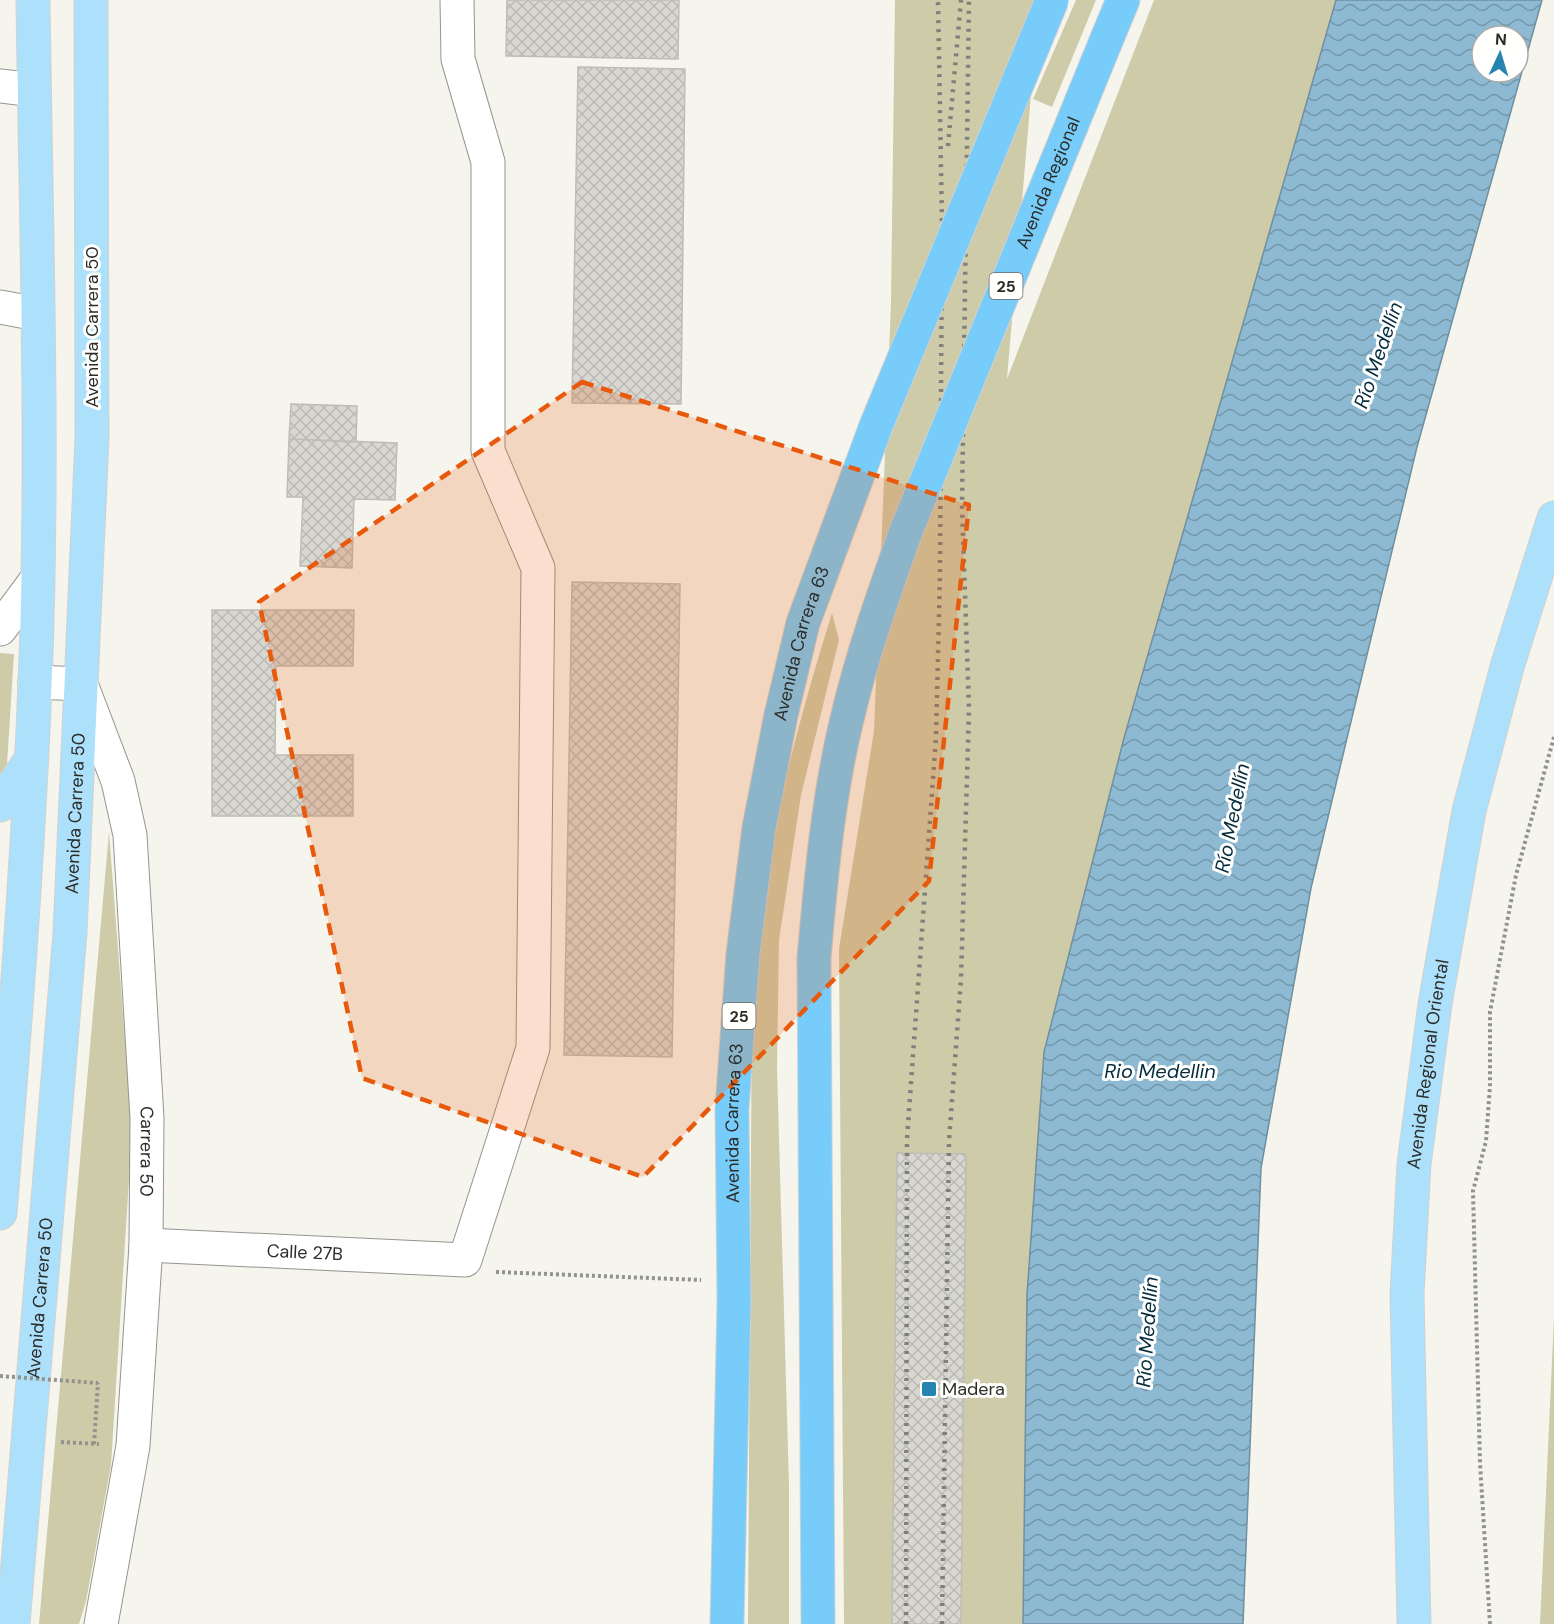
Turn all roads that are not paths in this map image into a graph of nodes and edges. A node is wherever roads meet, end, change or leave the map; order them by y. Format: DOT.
graph roads {
  1 [pos="33,0"];
  2 [pos="91,0"];
  3 [pos="456,0"];
  4 [pos="1052,0"];
  5 [pos="1123,0"];
  6 [pos="0,86"];
  7 [pos="34,90"];
  8 [pos="0,307"];
  9 [pos="37,314"];
  10 [pos="1554,518"];
  11 [pos="37,579"];
  12 [pos="0,629"];
  13 [pos="35,682"];
  14 [pos="81,684"];
  15 [pos="31,760"];
  16 [pos="0,805"];
  17 [pos="0,1213"];
  18 [pos="146,1245"];
  19 [pos="13,1624"];
  20 [pos="101,1624"];
  21 [pos="727,1624"];
  22 [pos="818,1624"];
  23 [pos="1414,1624"];
  1 -- 7 [label="main road"];
  2 -- 14 [label="main road, Avenida Carrera 50"];
  3 -- 18 [label="street, Calle 27B"];
  4 -- 21 [label="highway, Avenida Carrera 63 / 25, bridge"];
  5 -- 22 [label="highway, Avenida Regional / 25, bridge"];
  6 -- 7 [label="street"];
  7 -- 9 [label="main road"];
  8 -- 9 [label="street"];
  9 -- 11 [label="main road"];
  10 -- 23 [label="main road, Avenida Regional Oriental"];
  11 -- 12 [label="street"];
  11 -- 13 [label="main road"];
  13 -- 14 [label="street"];
  13 -- 15 [label="main road"];
  14 -- 18 [label="street, Carrera 50"];
  14 -- 19 [label="main road, Avenida Carrera 50"];
  15 -- 16 [label="main road"];
  15 -- 17 [label="main road"];
  18 -- 20 [label="street, Carrera 50"];
}
